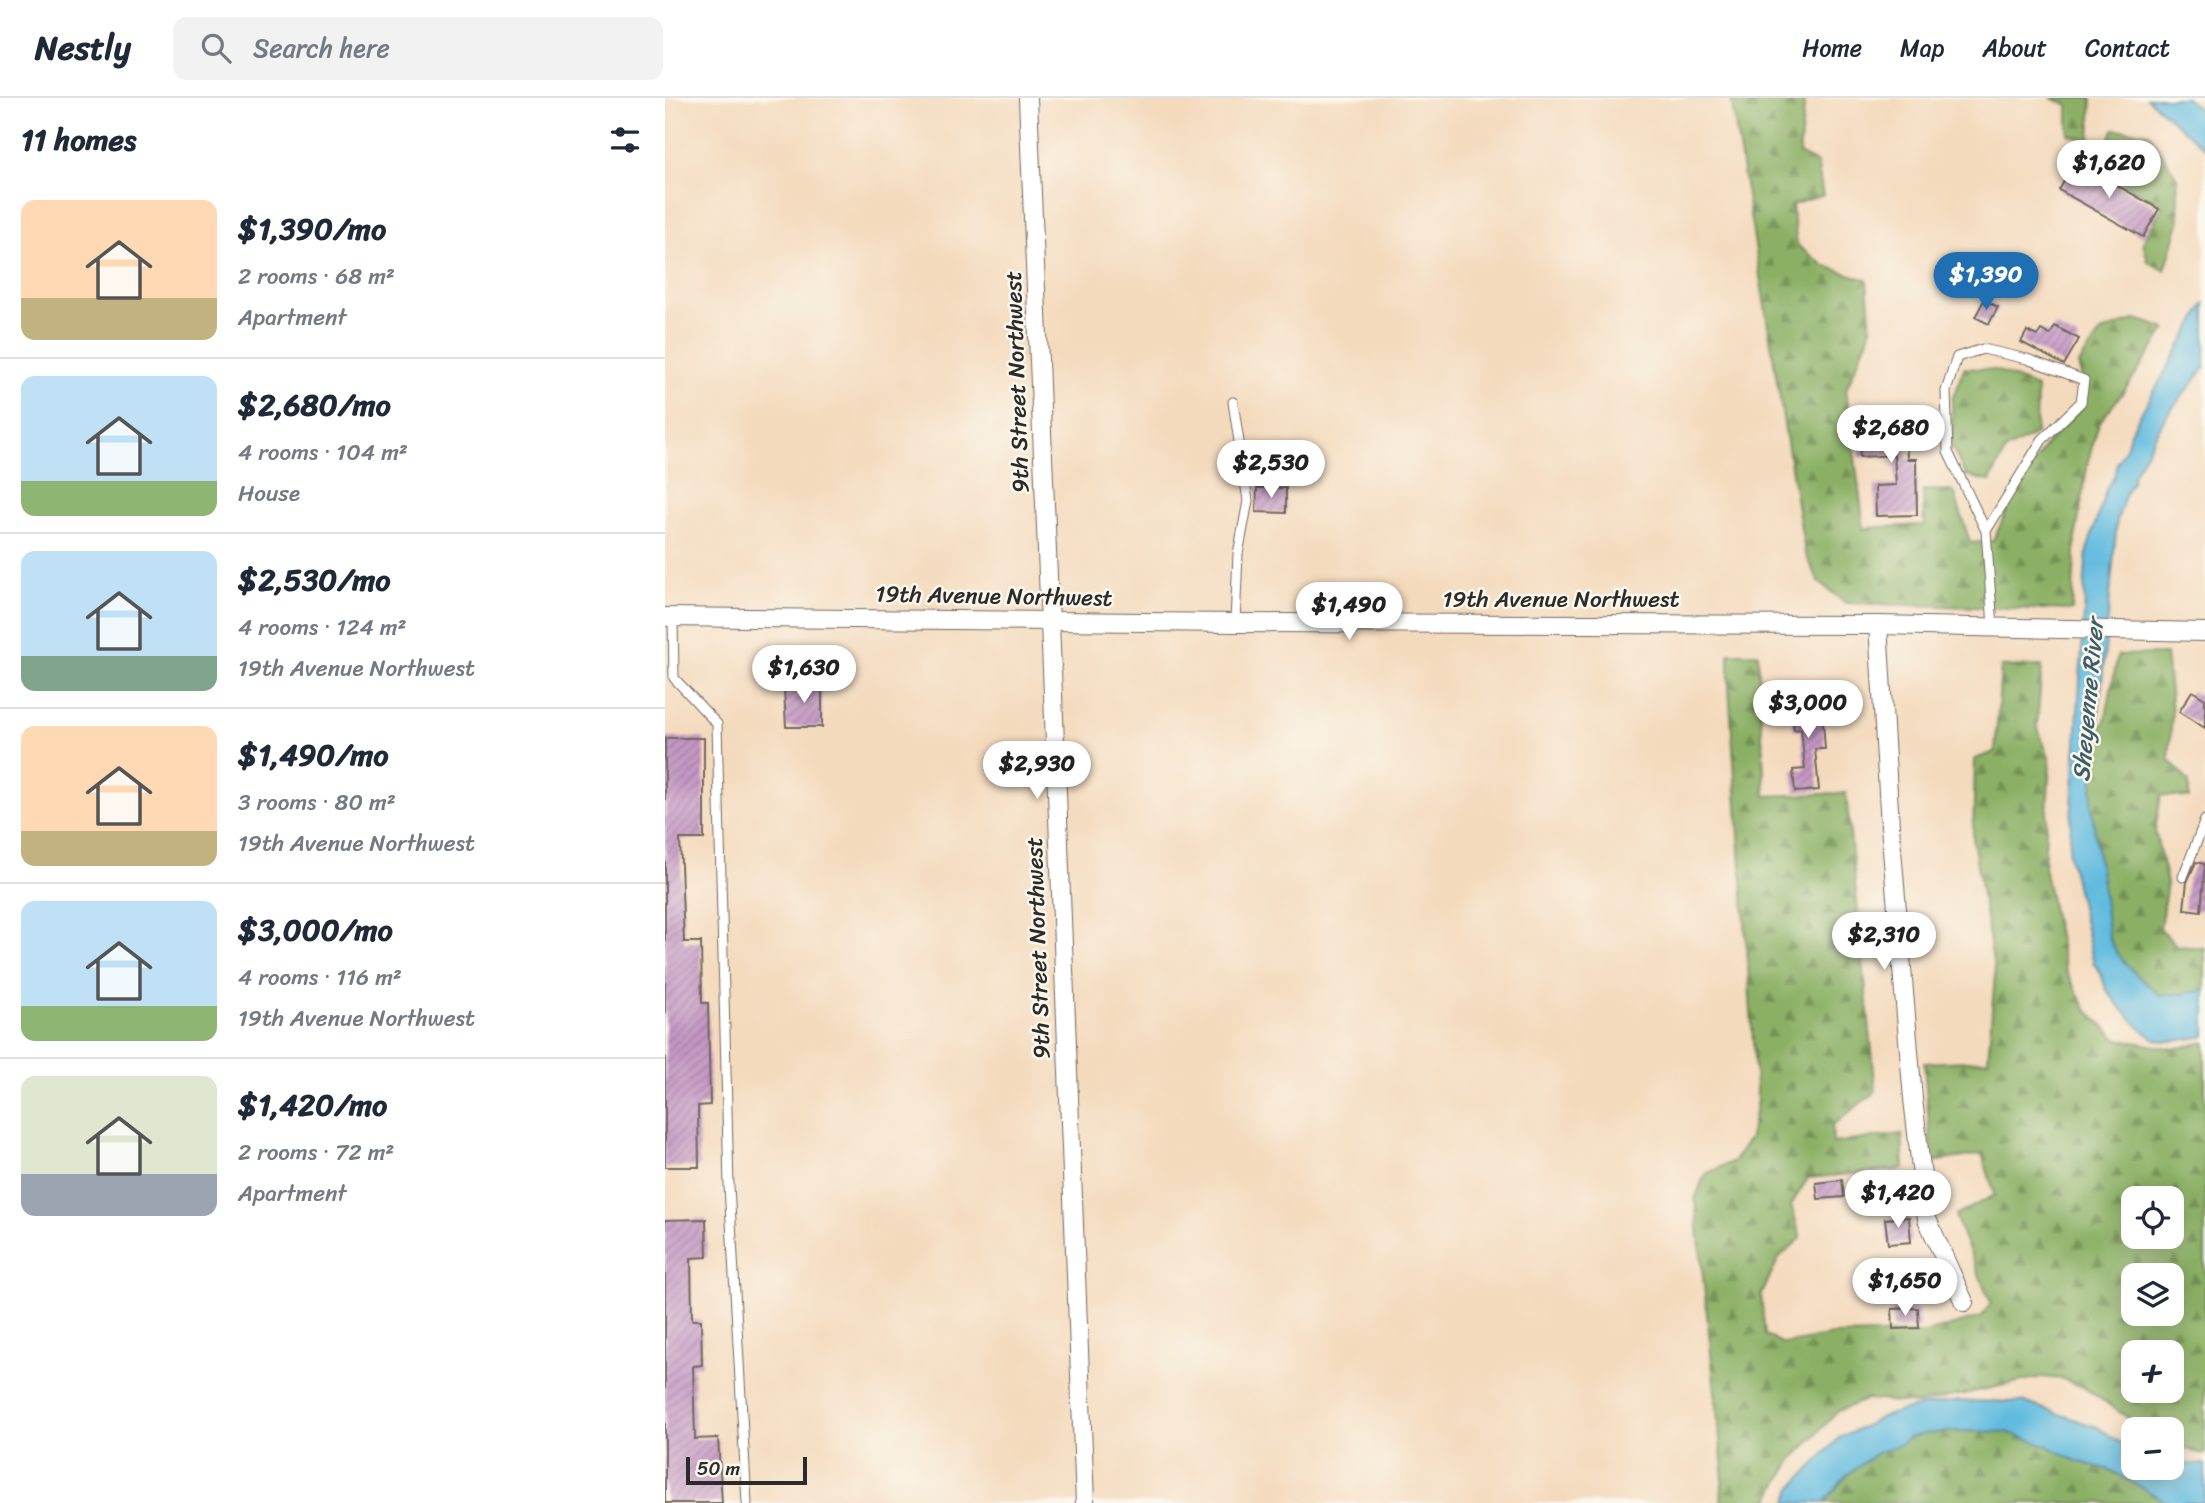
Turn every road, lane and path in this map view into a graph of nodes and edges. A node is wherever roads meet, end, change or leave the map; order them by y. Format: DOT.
graph roads {
  1 [pos="1028,98"];
  2 [pos="1233,402"];
  3 [pos="1986,531"];
  4 [pos="669,617"];
  5 [pos="1050,621"];
  6 [pos="1235,623"];
  7 [pos="1878,625"];
  8 [pos="1993,627"];
  9 [pos="2205,632"];
  10 [pos="669,678"];
  11 [pos="2205,820"];
  12 [pos="2183,877"];
  13 [pos="1964,1302"];
  14 [pos="747,1503"];
  15 [pos="1085,1503"];
  1 -- 5 [label="street, 9th Street Northwest"];
  2 -- 6 [label="lane"];
  3 -- 3 [label="lane"];
  3 -- 8 [label="lane"];
  4 -- 5 [label="street, 19th Avenue Northwest"];
  4 -- 10 [label="lane"];
  5 -- 6 [label="street, 19th Avenue Northwest"];
  5 -- 15 [label="street, 9th Street Northwest"];
  6 -- 7 [label="street, 19th Avenue Northwest"];
  7 -- 8 [label="street, 19th Avenue Northwest"];
  7 -- 13 [label="street"];
  8 -- 9 [label="street, 19th Avenue Northwest"];
  10 -- 14 [label="lane"];
  11 -- 12 [label="lane"];
}
